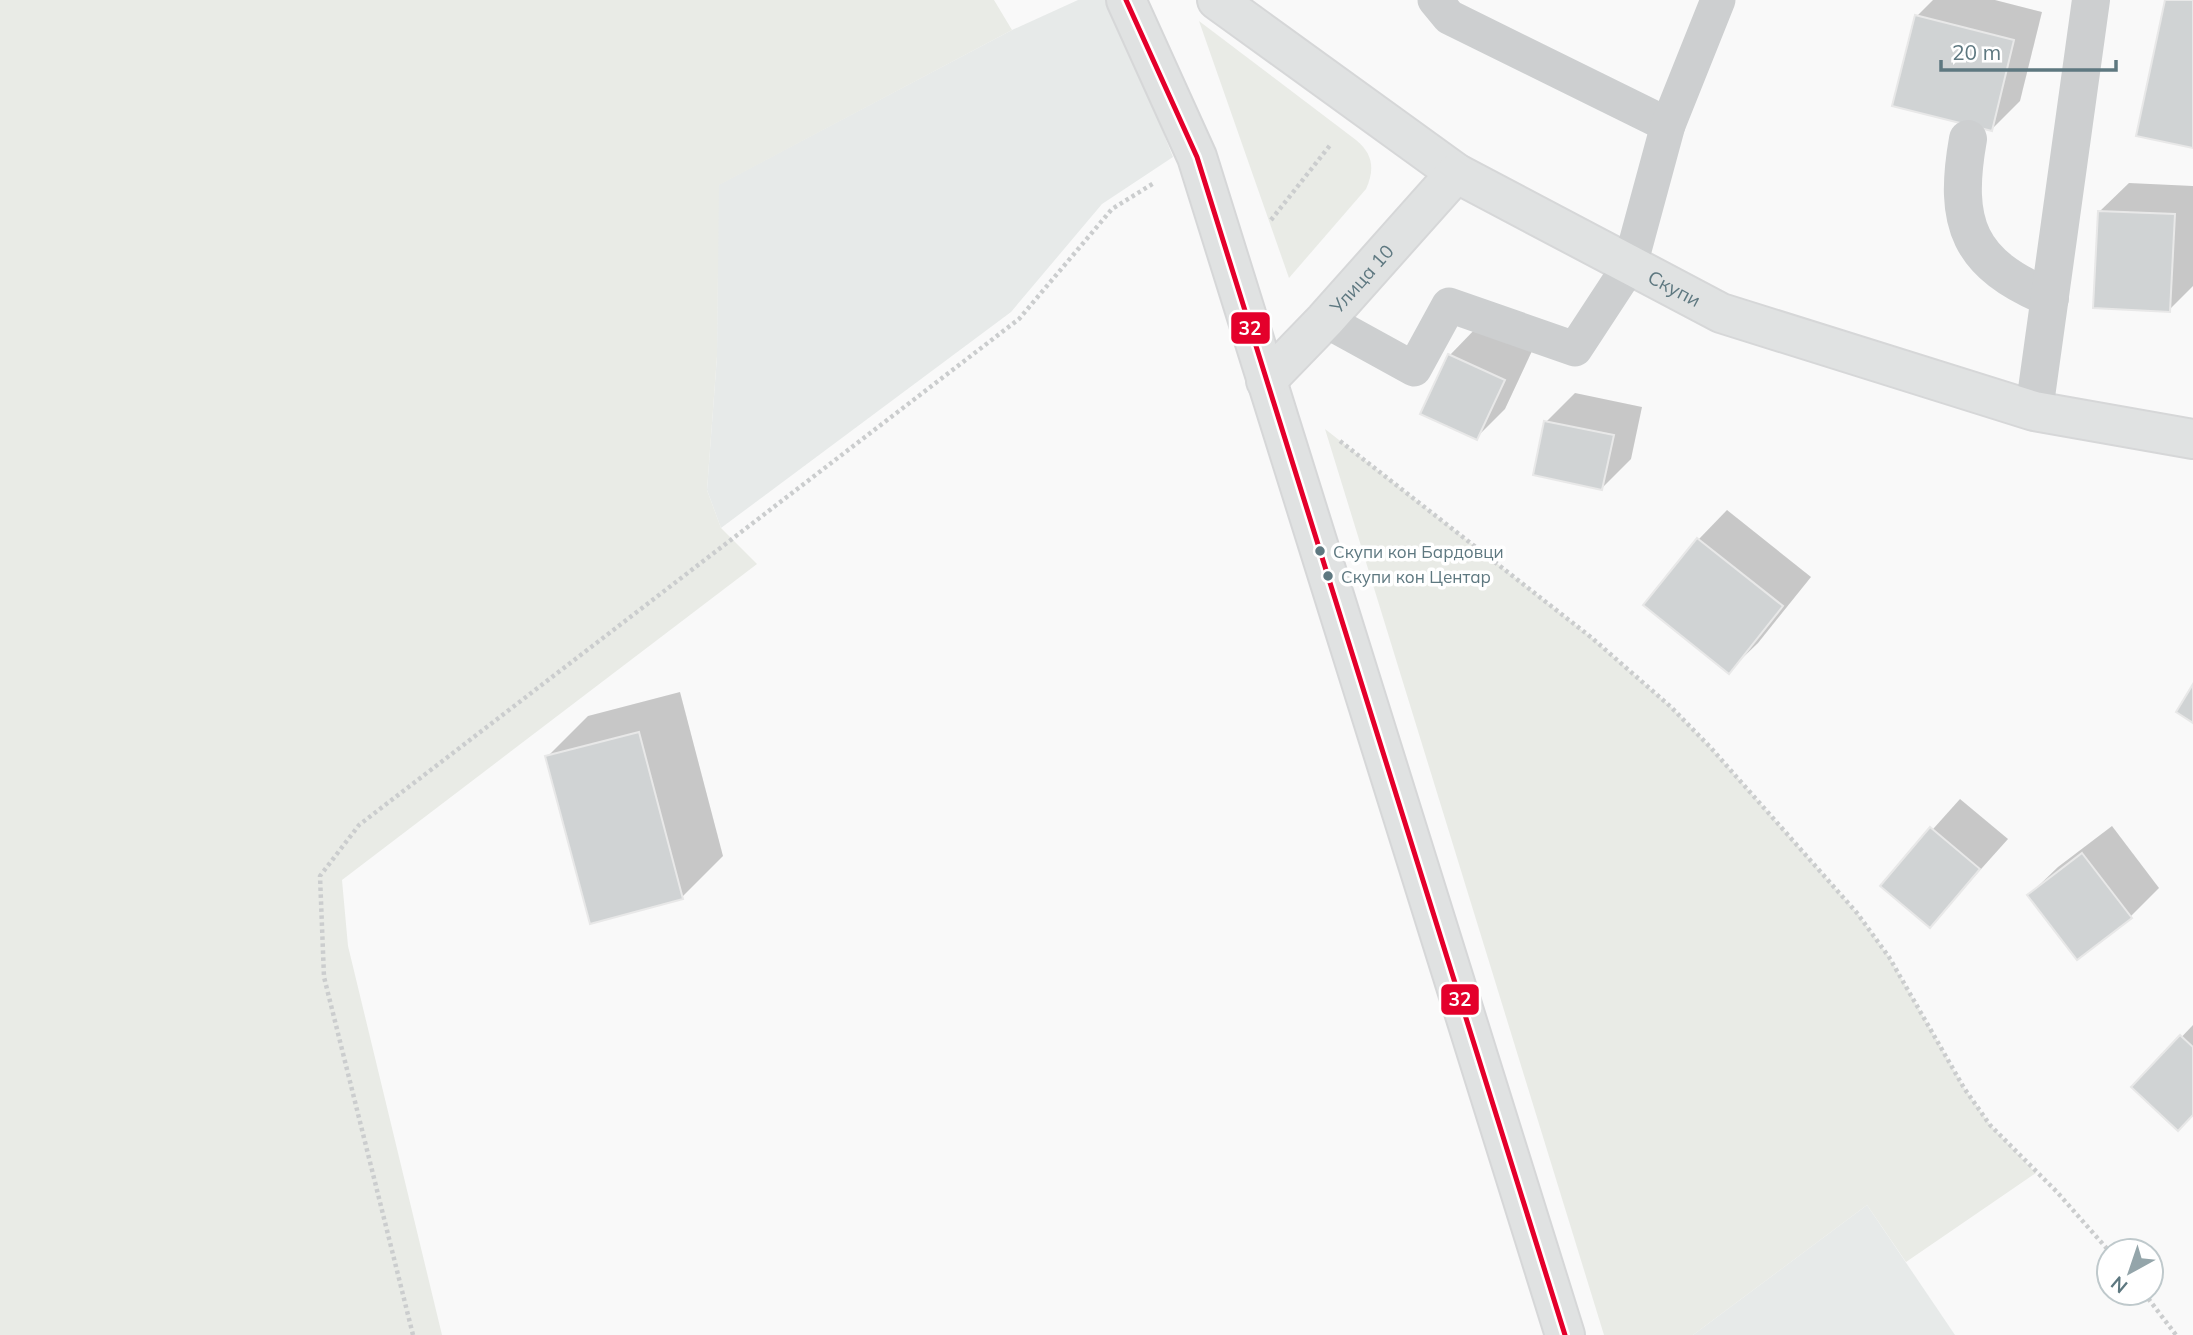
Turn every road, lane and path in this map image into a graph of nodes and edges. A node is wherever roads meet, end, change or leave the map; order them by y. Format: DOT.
graph roads {
  1 [pos="1126,0"];
  2 [pos="1217,0"];
  3 [pos="1435,0"];
  4 [pos="1718,0"];
  5 [pos="2091,0"];
  6 [pos="1361,105"];
  7 [pos="1668,124"];
  8 [pos="1968,139"];
  9 [pos="1197,157"];
  10 [pos="1456,173"];
  11 [pos="1630,265"];
  12 [pos="1232,270"];
  13 [pos="2050,298"];
  14 [pos="1325,320"];
  15 [pos="1266,381"];
  16 [pos="2034,411"];
  17 [pos="1335,437"];
  18 [pos="2193,439"];
  19 [pos="2097,1237"];
  20 [pos="2155,1307"];
  21 [pos="413,1335"];
  22 [pos="1565,1335"];
  23 [pos="2176,1335"];
  1 -- 9 [label="street"];
  2 -- 6 [label="street, Скупи"];
  3 -- 7 [label="lane"];
  4 -- 7 [label="lane"];
  5 -- 13 [label="street"];
  6 -- 10 [label="street, Скупи"];
  6 -- 12 [label="path"];
  7 -- 11 [label="lane"];
  8 -- 13 [label="street"];
  9 -- 12 [label="street"];
  9 -- 21 [label="path"];
  10 -- 11 [label="street, Скупи"];
  10 -- 14 [label="street, Улица 10"];
  11 -- 14 [label="lane"];
  11 -- 16 [label="street, Скупи"];
  12 -- 15 [label="street"];
  13 -- 16 [label="street"];
  14 -- 15 [label="street, Улица 10"];
  15 -- 22 [label="street"];
  16 -- 18 [label="street, Скупи"];
  17 -- 19 [label="path"];
  20 -- 23 [label="path"];
}
